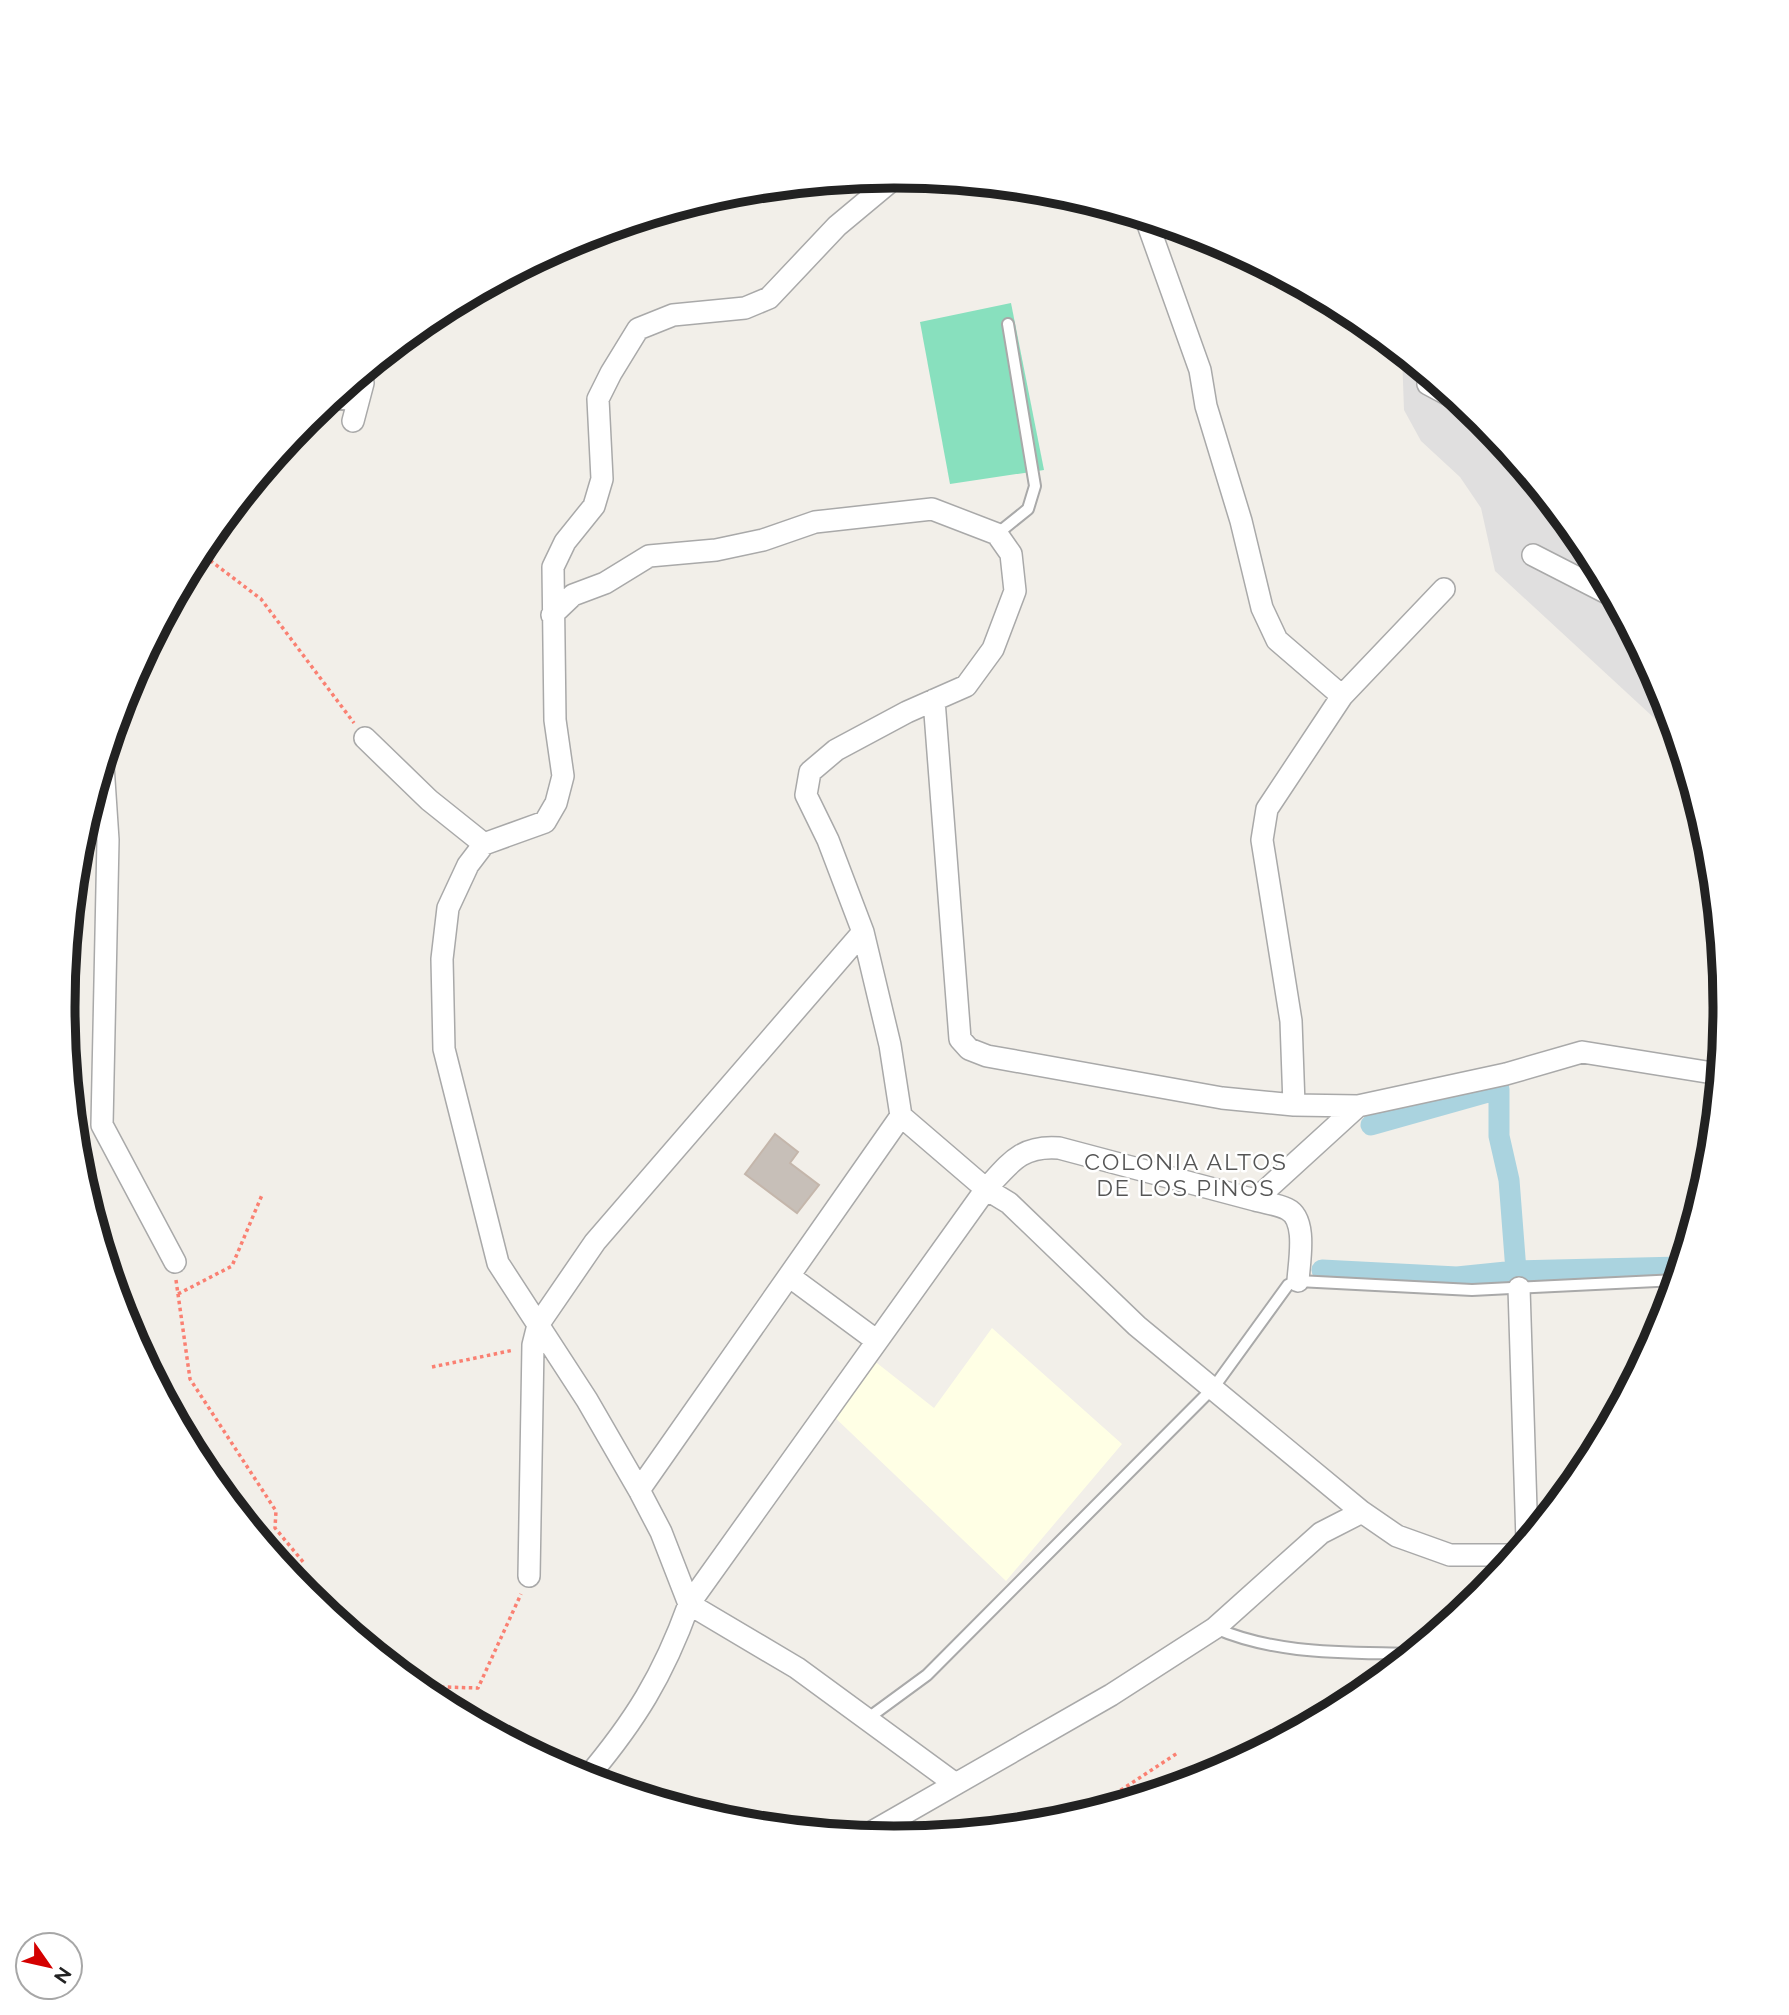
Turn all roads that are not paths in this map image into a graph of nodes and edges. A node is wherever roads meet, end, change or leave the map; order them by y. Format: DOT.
graph roads {
  1 [pos="882,188"];
  2 [pos="1150,229"];
  3 [pos="1007,324"];
  4 [pos="362,385"];
  5 [pos="338,407"];
  6 [pos="355,413"];
  7 [pos="997,534"];
  8 [pos="1533,555"];
  9 [pos="1598,588"];
  10 [pos="1444,589"];
  11 [pos="552,615"];
  12 [pos="1342,696"];
  13 [pos="934,700"];
  14 [pos="365,738"];
  15 [pos="104,791"];
  16 [pos="484,844"];
  17 [pos="863,932"];
  18 [pos="1711,1068"];
  19 [pos="1294,1105"];
  20 [pos="1358,1106"];
  21 [pos="901,1116"];
  22 [pos="986,1189"];
  23 [pos="1255,1200"];
  24 [pos="175,1262"];
  25 [pos="789,1276"];
  26 [pos="1666,1280"];
  27 [pos="1298,1281"];
  28 [pos="1520,1288"];
  29 [pos="536,1335"];
  30 [pos="877,1341"];
  31 [pos="1214,1388"];
  32 [pos="639,1490"];
  33 [pos="1363,1512"];
  34 [pos="1527,1527"];
  35 [pos="1504,1555"];
  36 [pos="529,1576"];
  37 [pos="689,1604"];
  38 [pos="1215,1628"];
  39 [pos="1397,1654"];
  40 [pos="867,1719"];
  41 [pos="594,1769"];
  42 [pos="954,1783"];
  43 [pos="881,1827"];
  1 -- 11 [label="street"];
  2 -- 12 [label="street"];
  3 -- 7 [label="lane"];
  4 -- 6 [label="street"];
  5 -- 6 [label="lane"];
  7 -- 11 [label="street"];
  7 -- 13 [label="street"];
  8 -- 9 [label="street"];
  10 -- 12 [label="street"];
  11 -- 16 [label="street"];
  12 -- 19 [label="street"];
  13 -- 17 [label="street"];
  13 -- 19 [label="street"];
  14 -- 16 [label="street"];
  15 -- 24 [label="street"];
  16 -- 29 [label="street"];
  17 -- 21 [label="street"];
  17 -- 29 [label="street"];
  18 -- 20 [label="street"];
  19 -- 20 [label="street"];
  20 -- 23 [label="street"];
  21 -- 22 [label="street"];
  21 -- 25 [label="street"];
  22 -- 23 [label="street"];
  22 -- 30 [label="street"];
  22 -- 31 [label="street"];
  23 -- 27 [label="street"];
  25 -- 30 [label="street"];
  25 -- 32 [label="street"];
  26 -- 28 [label="lane"];
  27 -- 28 [label="lane"];
  27 -- 31 [label="lane"];
  28 -- 34 [label="street"];
  29 -- 32 [label="street"];
  29 -- 36 [label="street"];
  30 -- 37 [label="street"];
  31 -- 33 [label="street"];
  31 -- 40 [label="lane"];
  32 -- 37 [label="street"];
  33 -- 35 [label="street"];
  33 -- 38 [label="street"];
  37 -- 40 [label="street"];
  37 -- 41 [label="street"];
  38 -- 39 [label="lane"];
  38 -- 42 [label="street"];
  40 -- 42 [label="street"];
  42 -- 43 [label="street"];
}
